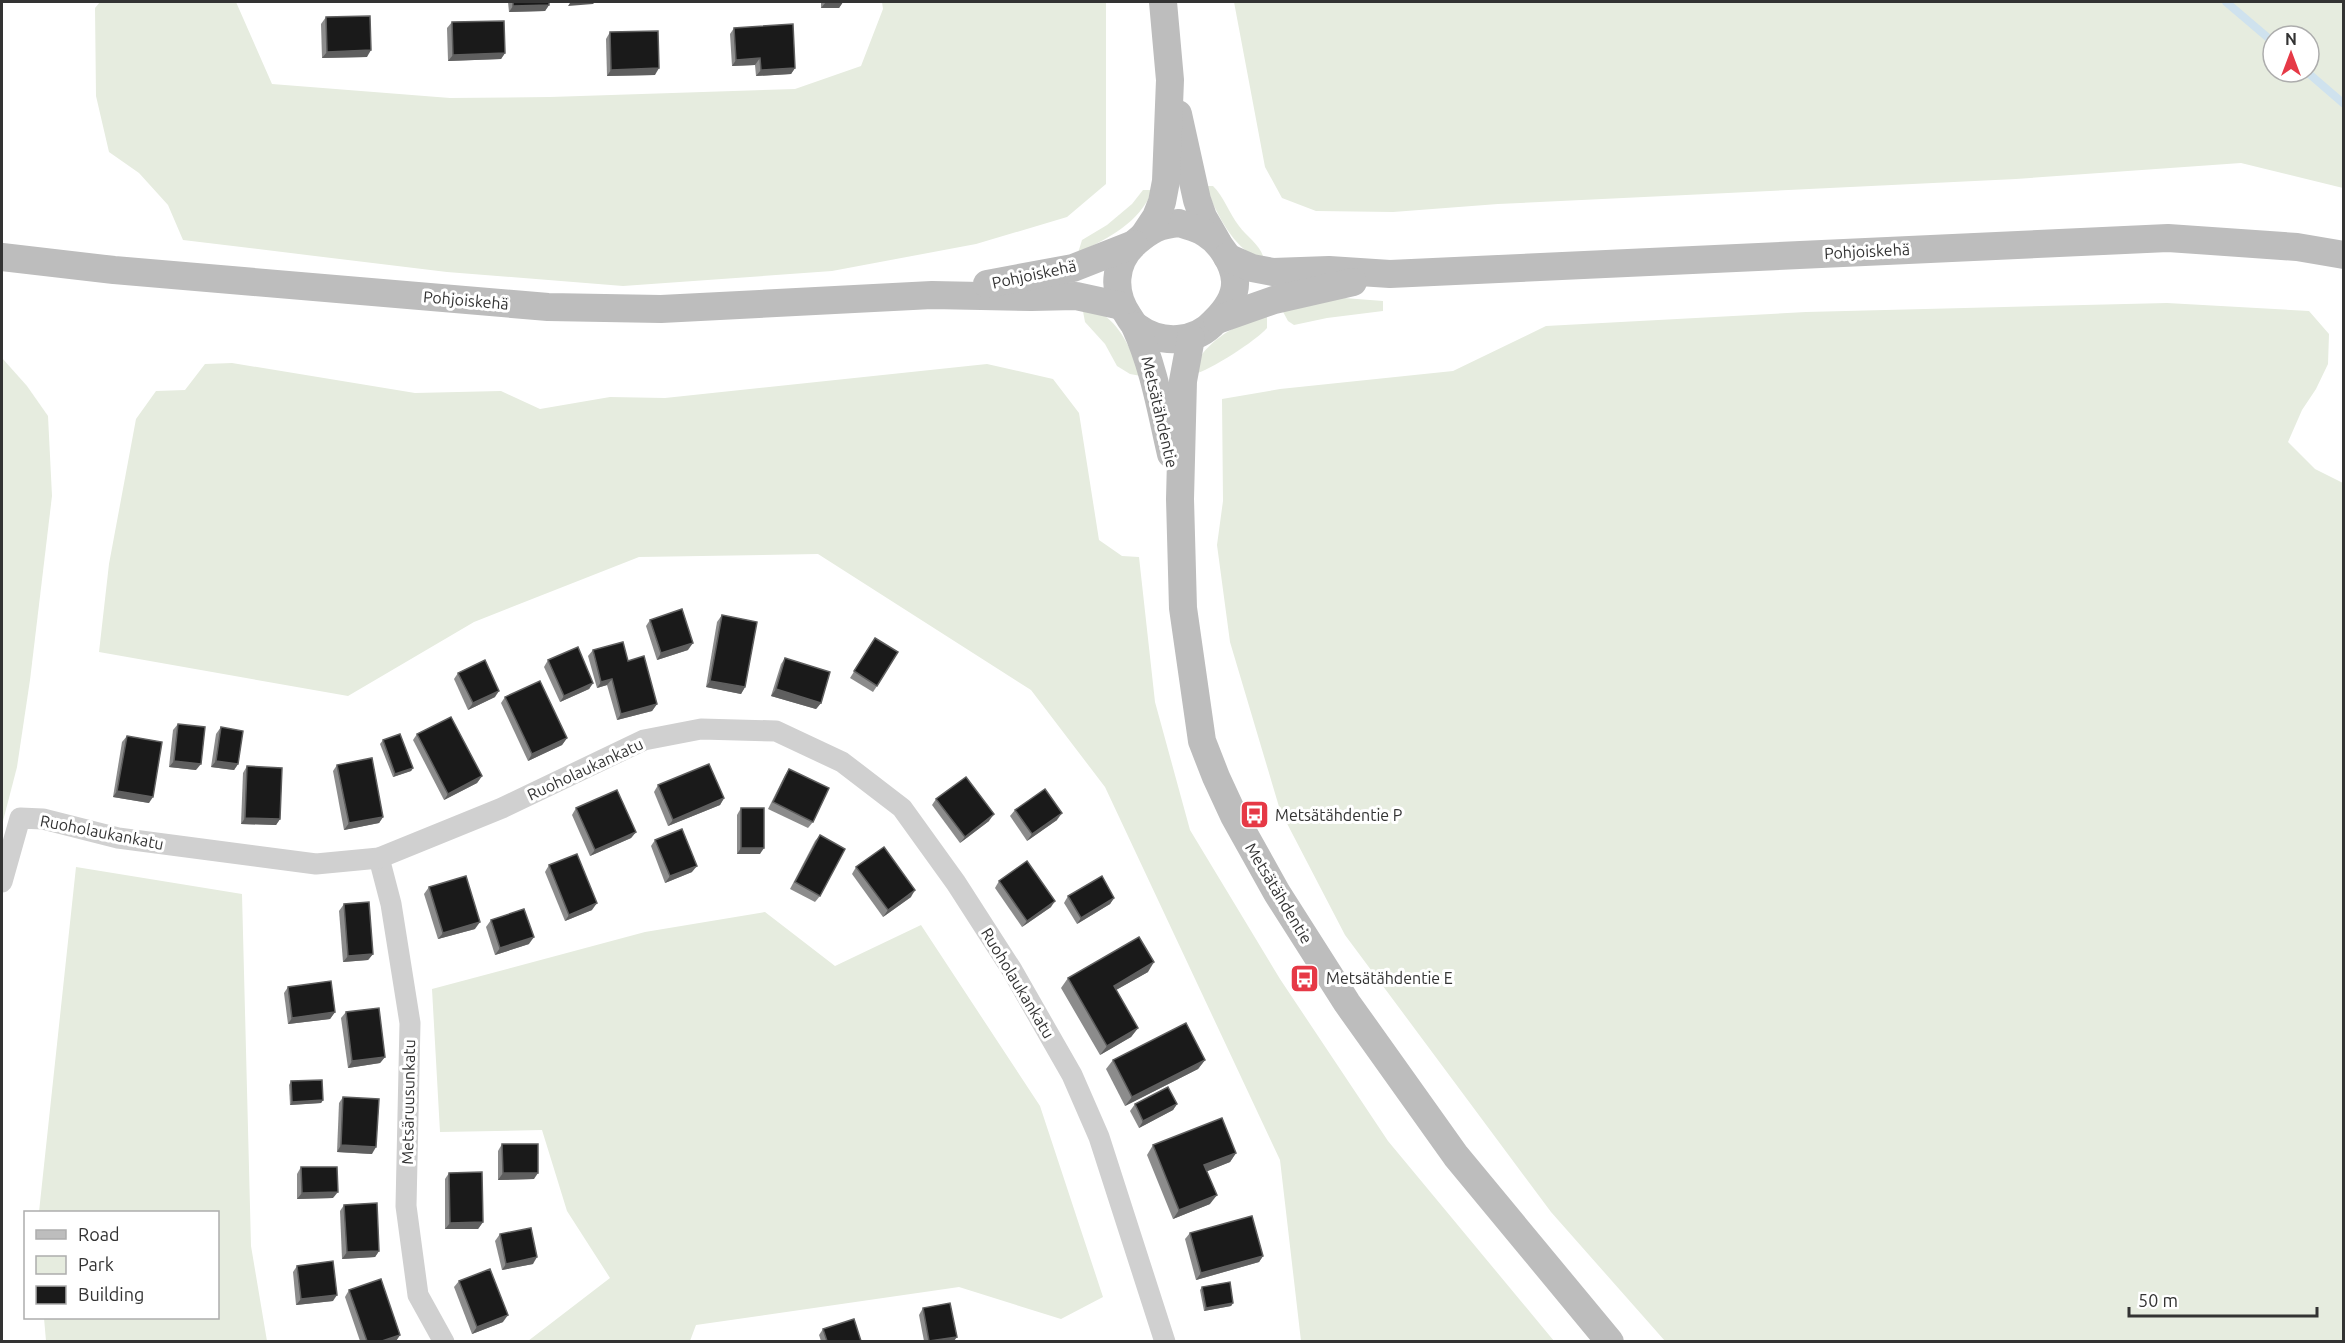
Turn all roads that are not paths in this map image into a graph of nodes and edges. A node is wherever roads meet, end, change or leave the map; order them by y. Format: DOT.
graph roads {
  1 [pos="1163,2"];
  2 [pos="1170,80"];
  3 [pos="1139,240"];
  4 [pos="1223,250"];
  5 [pos="2343,255"];
  6 [pos="2,257"];
  7 [pos="1390,274"];
  8 [pos="932,295"];
  9 [pos="1129,316"];
  10 [pos="1217,320"];
  11 [pos="1191,338"];
  12 [pos="1180,499"];
  13 [pos="379,858"];
  14 [pos="2,882"];
  15 [pos="444,1341"];
  16 [pos="1165,1341"];
  17 [pos="1610,1341"];
  1 -- 2 [label="main road"];
  2 -- 3 [label="main road"];
  2 -- 4 [label="main road"];
  3 -- 4 [label="main road"];
  3 -- 8 [label="main road, Pohjoiskehä"];
  3 -- 9 [label="main road"];
  4 -- 7 [label="main road, Pohjoiskehä"];
  4 -- 10 [label="main road"];
  5 -- 7 [label="main road, Pohjoiskehä"];
  6 -- 8 [label="main road, Pohjoiskehä"];
  7 -- 10 [label="main road, Pohjoiskehä"];
  8 -- 9 [label="main road, Pohjoiskehä"];
  9 -- 11 [label="main road"];
  9 -- 12 [label="main road, Metsätähdentie"];
  10 -- 11 [label="main road"];
  11 -- 12 [label="main road, Metsätähdentie"];
  12 -- 17 [label="main road, Metsätähdentie"];
  13 -- 14 [label="street, Ruoholaukankatu"];
  13 -- 15 [label="street, Metsäruusunkatu"];
  13 -- 16 [label="street, Ruoholaukankatu"];
}
